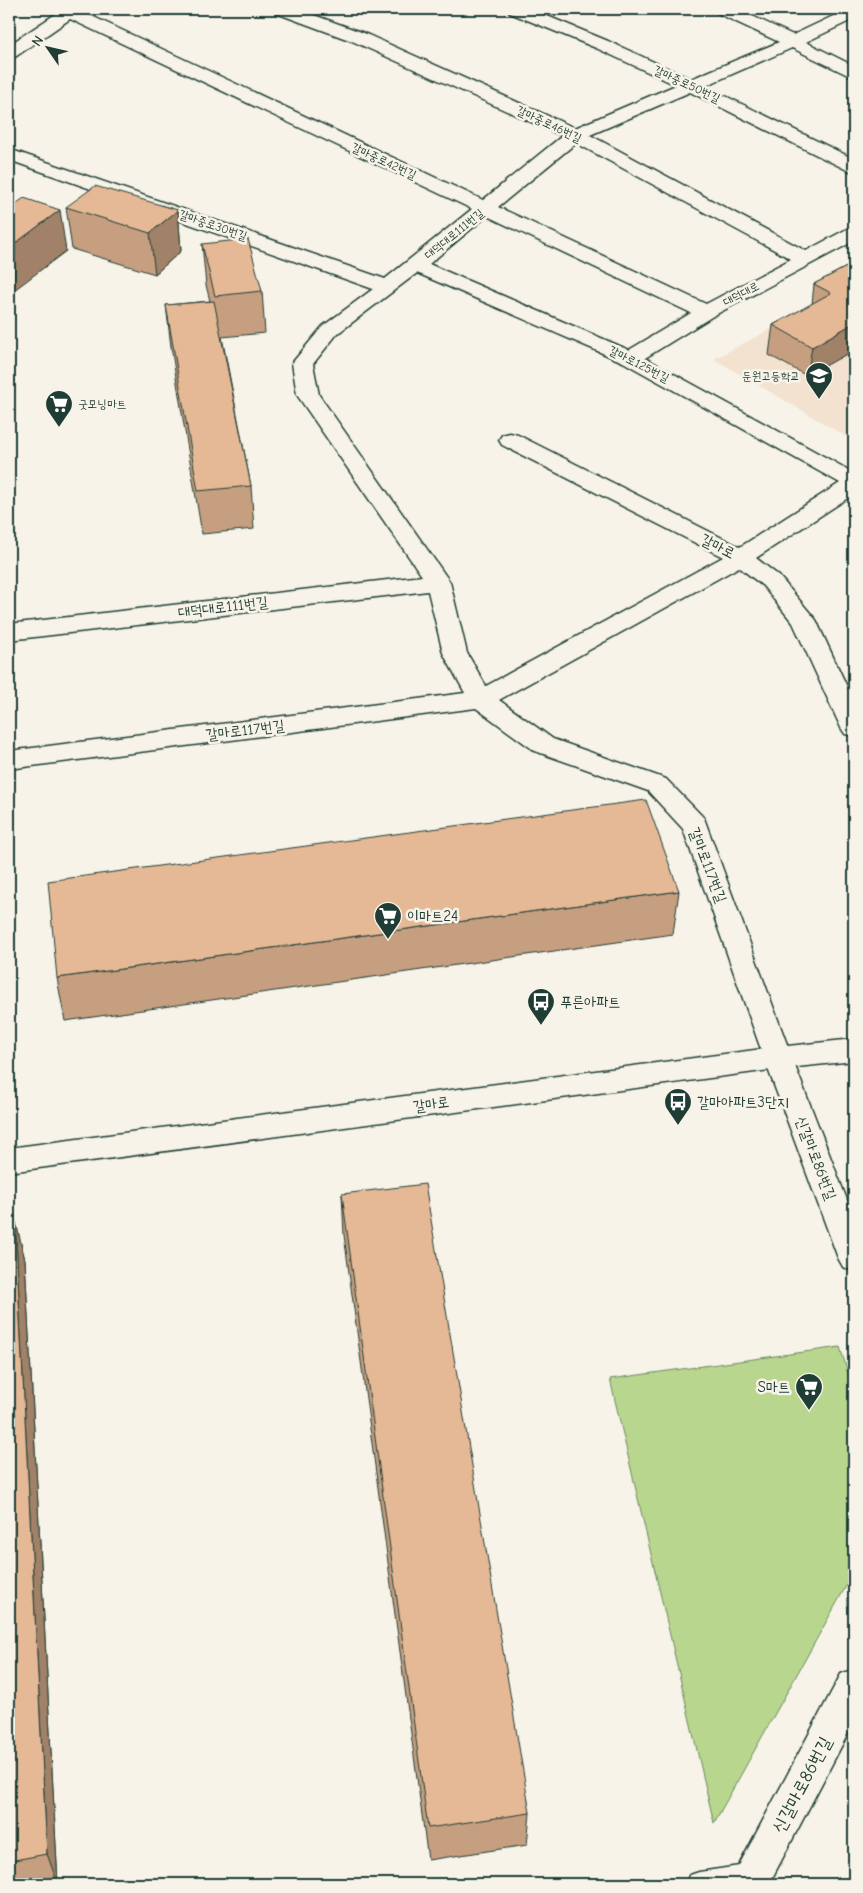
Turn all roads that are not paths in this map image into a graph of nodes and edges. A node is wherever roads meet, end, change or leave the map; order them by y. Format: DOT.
graph roads {
  1 [pos="282,9"];
  2 [pos="516,9"];
  3 [pos="724,9"];
  4 [pos="69,10"];
  5 [pos="854,13"];
  6 [pos="790,42"];
  7 [pos="12,48"];
  8 [pos="854,73"];
  9 [pos="690,85"];
  10 [pos="575,135"];
  11 [pos="9,154"];
  12 [pos="854,166"];
  13 [pos="485,209"];
  14 [pos="854,233"];
  15 [pos="806,259"];
  16 [pos="415,265"];
  17 [pos="388,287"];
  18 [pos="706,312"];
  19 [pos="630,358"];
  20 [pos="510,440"];
  21 [pos="854,483"];
  22 [pos="741,557"];
  23 [pos="438,582"];
  24 [pos="9,632"];
  25 [pos="481,699"];
  26 [pos="854,728"];
  27 [pos="9,760"];
  28 [pos="854,1050"];
  29 [pos="778,1058"];
  30 [pos="9,1160"];
  31 [pos="854,1258"];
  32 [pos="854,1686"];
  33 [pos="755,1882"];
  34 [pos="698,1884"];
  1 -- 10 [label="street, 갈마중로46번길"];
  2 -- 9 [label="street, 갈마중로50번길"];
  3 -- 6 [label="street"];
  4 -- 7 [label="street"];
  4 -- 13 [label="street, 갈마중로42번길"];
  5 -- 6 [label="street, 대덕대로111번길"];
  6 -- 8 [label="street"];
  6 -- 9 [label="street, 대덕대로111번길"];
  9 -- 10 [label="street, 대덕대로111번길"];
  9 -- 12 [label="street, 갈마중로50번길"];
  10 -- 13 [label="street, 대덕대로111번길"];
  10 -- 15 [label="street, 갈마중로46번길"];
  11 -- 17 [label="street, 갈마중로30번길"];
  13 -- 16 [label="street, 대덕대로111번길"];
  13 -- 18 [label="street, 갈마중로42번길"];
  14 -- 15 [label="street, 대덕대로"];
  15 -- 18 [label="street, 대덕대로"];
  16 -- 17 [label="street, 대덕대로111번길"];
  16 -- 19 [label="street, 갈마로125번길"];
  17 -- 23 [label="street, 대덕대로111번길"];
  18 -- 19 [label="street, 대덕대로"];
  19 -- 21 [label="street, 갈마로125번길"];
  20 -- 22 [label="street, 갈마로"];
  21 -- 22 [label="street, 갈마로117번길"];
  22 -- 25 [label="street, 갈마로117번길"];
  22 -- 26 [label="street, 갈마로"];
  23 -- 24 [label="street, 대덕대로111번길"];
  23 -- 25 [label="street, 대덕대로111번길"];
  25 -- 27 [label="street, 갈마로117번길"];
  25 -- 29 [label="street, 갈마로117번길"];
  28 -- 29 [label="street, 갈마로"];
  29 -- 30 [label="street, 갈마로"];
  29 -- 31 [label="street, 신갈마로86번길"];
  32 -- 33 [label="street, 신갈마로86번길"];
  33 -- 34 [label="lane"];
}
